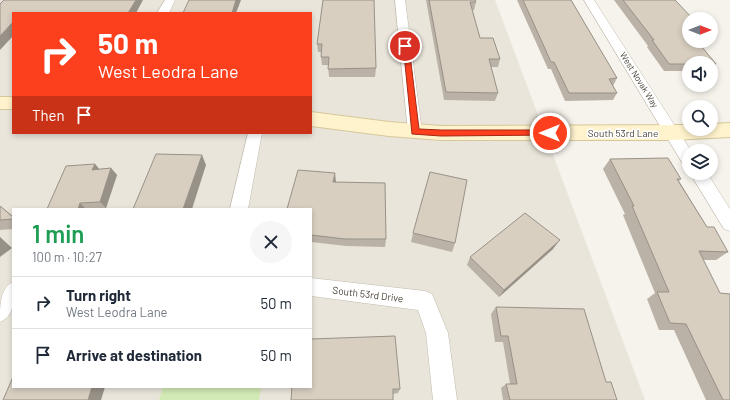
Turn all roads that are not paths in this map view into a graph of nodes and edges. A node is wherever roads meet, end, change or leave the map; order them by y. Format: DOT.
graph roads {
  1 [pos="170,0"];
  2 [pos="400,0"];
  3 [pos="589,0"];
  4 [pos="164,12"];
  5 [pos="0,103"];
  6 [pos="12,103"];
  7 [pos="312,119"];
  8 [pos="730,130"];
  9 [pos="415,132"];
  10 [pos="672,133"];
  11 [pos="256,134"];
  12 [pos="682,149"];
  13 [pos="702,180"];
  14 [pos="239,208"];
  15 [pos="730,224"];
  16 [pos="312,287"];
  17 [pos="12,293"];
  18 [pos="0,312"];
  19 [pos="445,400"];
  1 -- 4 [label="street"];
  2 -- 9 [label="street"];
  3 -- 10 [label="street, West Novak Way"];
  5 -- 6 [label="street"];
  7 -- 9 [label="street, South 53rd Lane"];
  8 -- 10 [label="street, South 53rd Lane"];
  9 -- 10 [label="street, South 53rd Lane"];
  10 -- 12 [label="street, West Novak Way"];
  11 -- 14 [label="street"];
  13 -- 15 [label="street"];
  16 -- 19 [label="street, South 53rd Drive"];
  17 -- 18 [label="street"];
}
